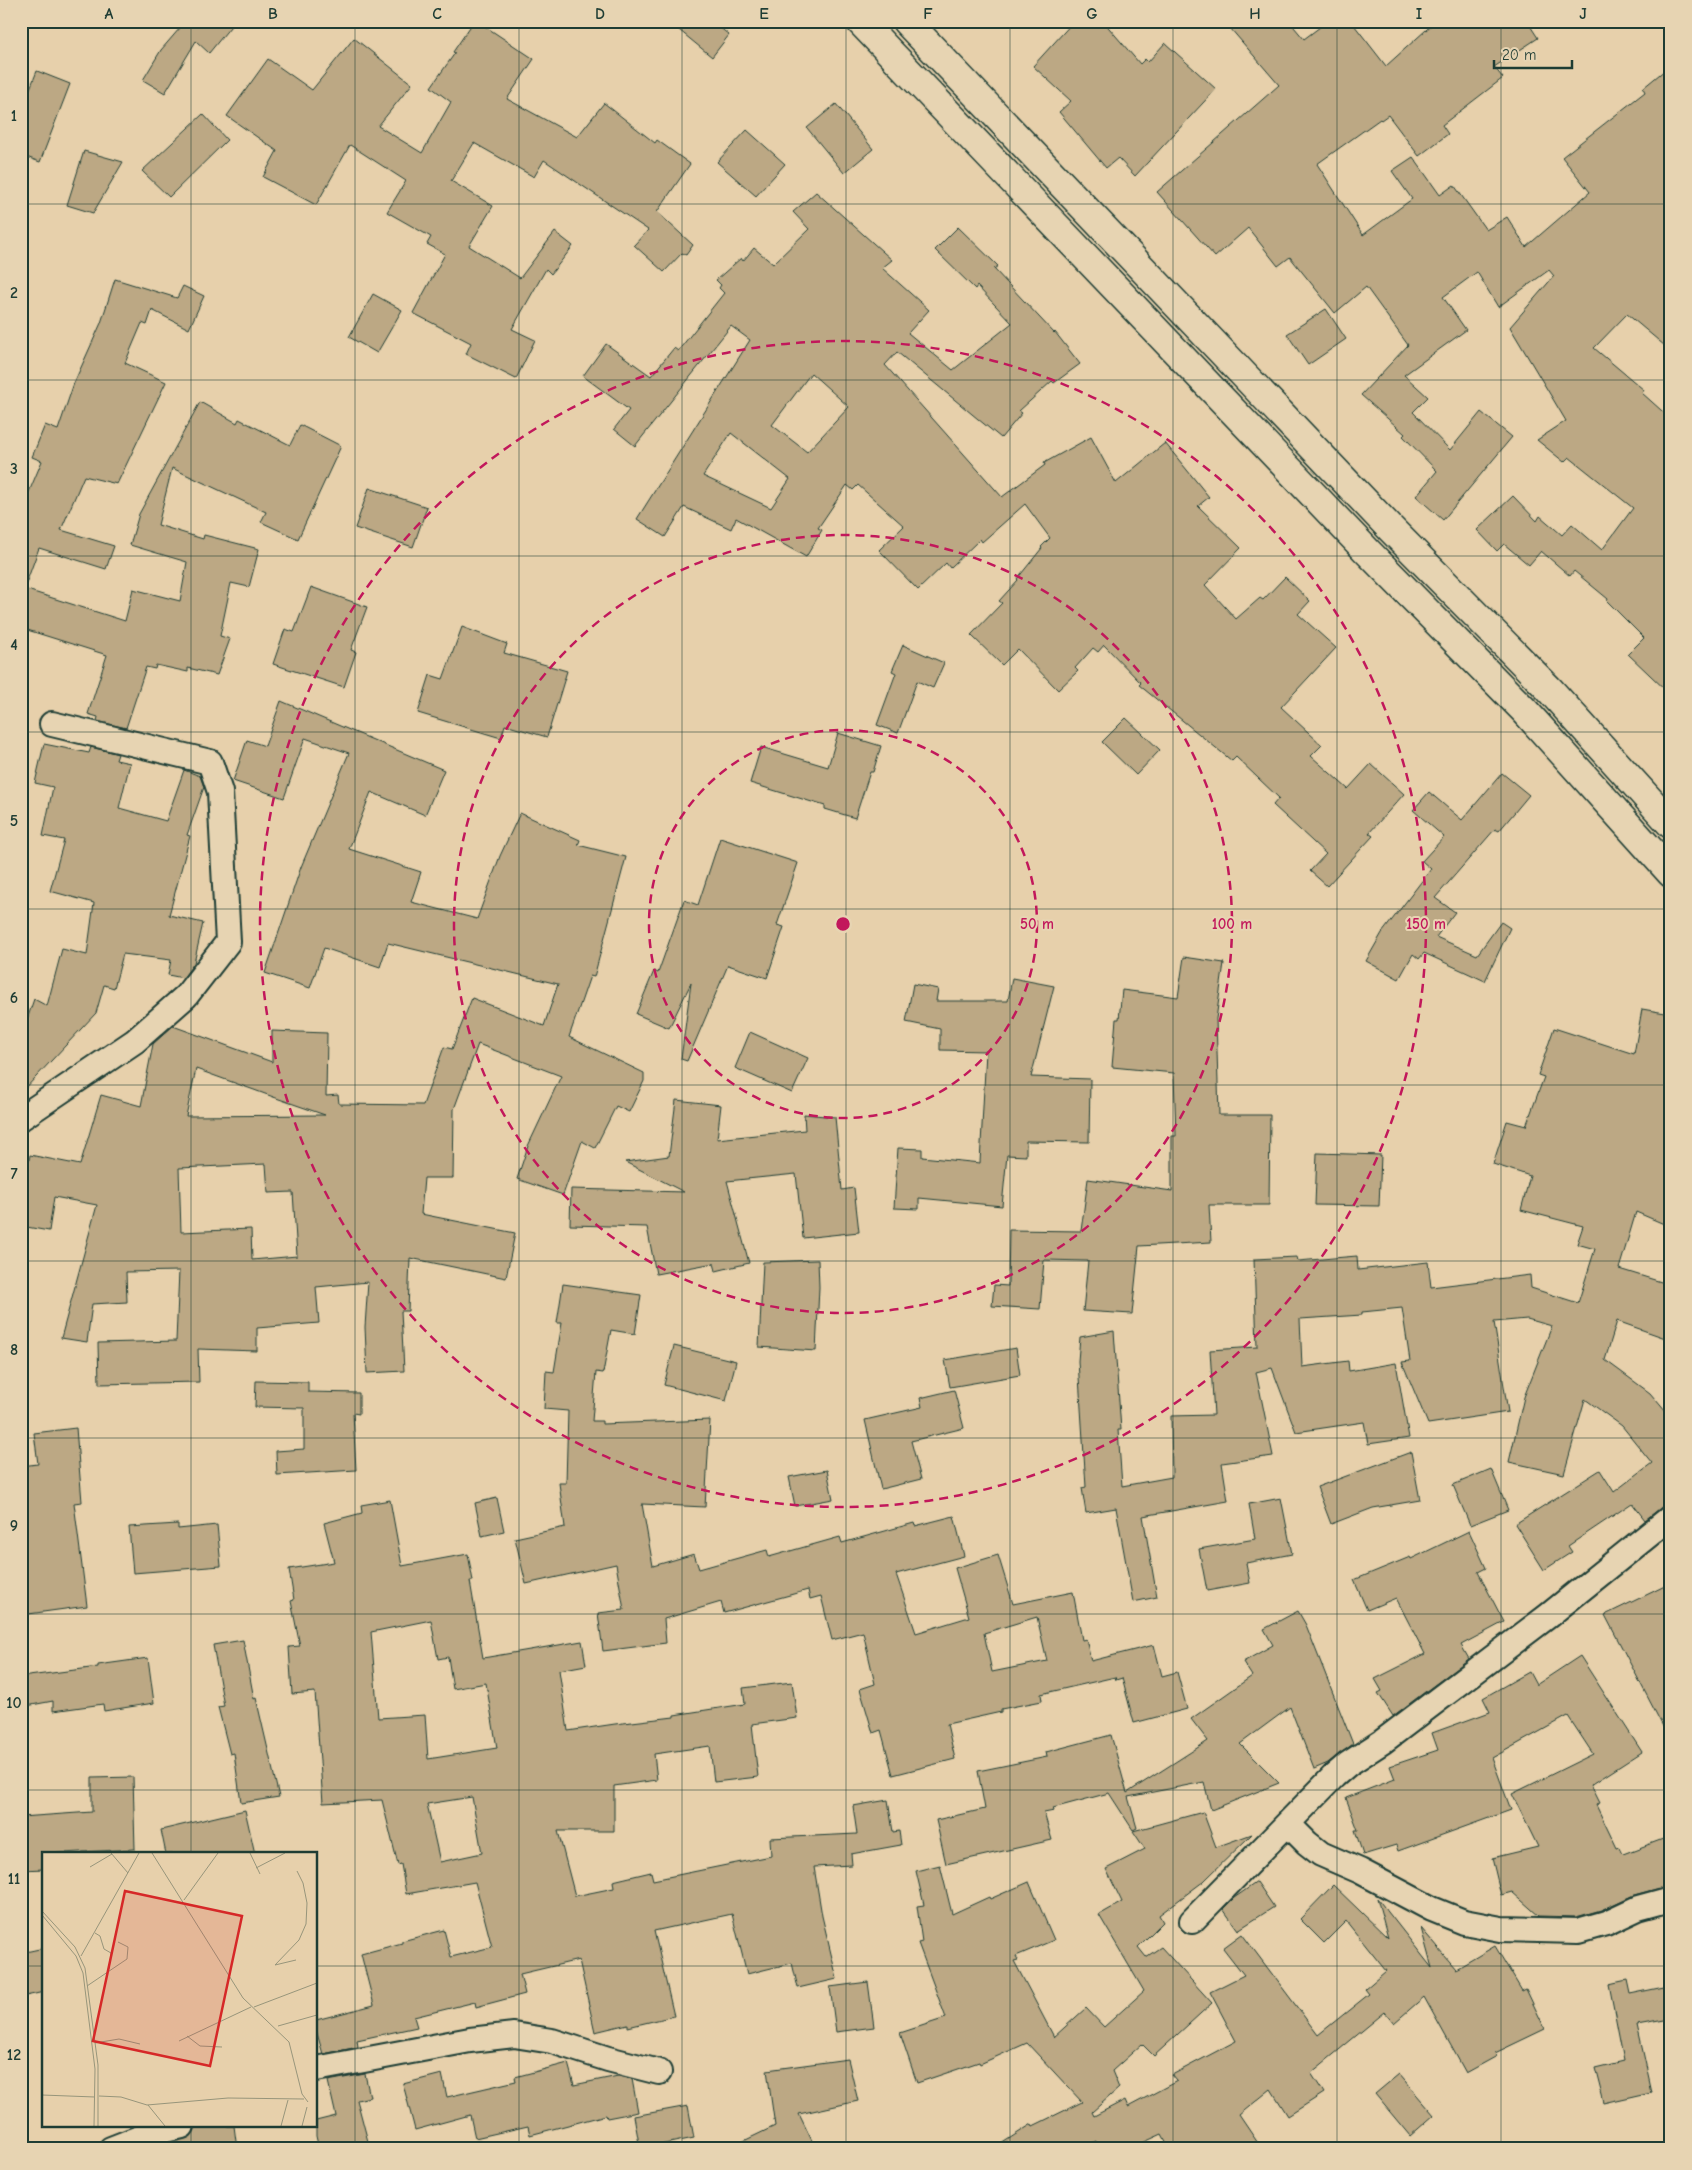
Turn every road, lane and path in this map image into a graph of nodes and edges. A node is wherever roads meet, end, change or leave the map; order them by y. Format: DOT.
graph roads {
  1 [pos="860,21"];
  2 [pos="906,21"];
  3 [pos="52,724"];
  4 [pos="1671,824"];
  5 [pos="1671,873"];
  6 [pos="21,1118"];
  7 [pos="1671,1517"];
  8 [pos="1288,1824"];
  9 [pos="1671,1899"];
  10 [pos="1192,1920"];
  11 [pos="318,2069"];
  12 [pos="659,2072"];
  13 [pos="173,2128"];
  14 [pos="111,2149"];
  1 -- 5 [label="main road"];
  2 -- 4 [label="main road"];
  3 -- 6 [label="street"];
  7 -- 8 [label="street"];
  8 -- 9 [label="street"];
  8 -- 10 [label="street"];
  11 -- 12 [label="street"];
  13 -- 14 [label="street"];
}
